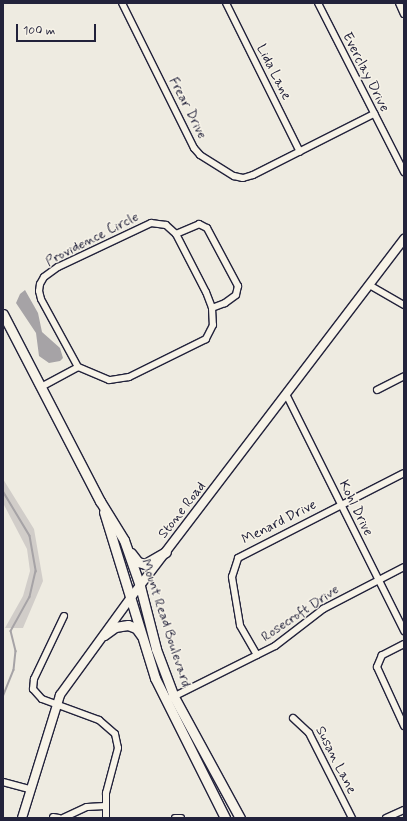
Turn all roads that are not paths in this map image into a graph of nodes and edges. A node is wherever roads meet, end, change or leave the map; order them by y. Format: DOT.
graph roads {
  1 [pos="122,3"];
  2 [pos="226,3"];
  3 [pos="318,3"];
  4 [pos="399,3"];
  5 [pos="404,14"];
  6 [pos="374,114"];
  7 [pos="300,152"];
  8 [pos="404,172"];
  9 [pos="176,234"];
  10 [pos="404,239"];
  11 [pos="370,286"];
  12 [pos="404,305"];
  13 [pos="212,308"];
  14 [pos="3,314"];
  15 [pos="78,367"];
  16 [pos="404,376"];
  17 [pos="41,387"];
  18 [pos="377,390"];
  19 [pos="287,396"];
  20 [pos="404,473"];
  21 [pos="100,501"];
  22 [pos="341,504"];
  23 [pos="127,547"];
  24 [pos="166,552"];
  25 [pos="404,567"];
  26 [pos="379,580"];
  27 [pos="140,586"];
  28 [pos="132,596"];
  29 [pos="64,616"];
  30 [pos="404,631"];
  31 [pos="104,635"];
  32 [pos="144,640"];
  33 [pos="404,644"];
  34 [pos="257,655"];
  35 [pos="170,699"];
  36 [pos="56,705"];
  37 [pos="293,718"];
  38 [pos="404,726"];
  39 [pos="3,782"];
  40 [pos="30,789"];
  41 [pos="104,806"];
  42 [pos="404,810"];
  43 [pos="22,818"];
  44 [pos="63,818"];
  45 [pos="106,818"];
  46 [pos="175,818"];
  47 [pos="181,818"];
  48 [pos="225,818"];
  49 [pos="240,818"];
  50 [pos="352,818"];
  51 [pos="386,818"];
  1 -- 7 [label="street, Frear Drive"];
  2 -- 7 [label="street, Lida Lane"];
  3 -- 6 [label="street, Everclay Drive"];
  4 -- 5 [label="street"];
  6 -- 7 [label="street, Frear Drive"];
  6 -- 8 [label="street, Everclay Drive"];
  9 -- 13 [label="street"];
  9 -- 13 [label="street"];
  9 -- 15 [label="street, Providence Circle"];
  10 -- 11 [label="street, Stone Road"];
  11 -- 12 [label="street"];
  11 -- 19 [label="street, Stone Road"];
  13 -- 15 [label="street"];
  14 -- 17 [label="main road, Mount Read Boulevard"];
  15 -- 17 [label="street"];
  16 -- 18 [label="street"];
  17 -- 21 [label="main road, Mount Read Boulevard"];
  19 -- 22 [label="street, Kohl Drive"];
  19 -- 24 [label="street, Stone Road"];
  20 -- 22 [label="street, Menard Drive"];
  21 -- 23 [label="main road, Mount Read Boulevard"];
  21 -- 28 [label="main road, Mount Read Boulevard"];
  22 -- 26 [label="street, Kohl Drive"];
  22 -- 34 [label="street, Menard Drive"];
  23 -- 24 [label="main road"];
  23 -- 27 [label="main road, Mount Read Boulevard"];
  24 -- 27 [label="street, Stone Road"];
  25 -- 26 [label="street, Rosecroft Drive"];
  26 -- 30 [label="street, Kohl Drive"];
  26 -- 34 [label="street, Rosecroft Drive"];
  27 -- 28 [label="street, Stone Road"];
  27 -- 35 [label="main road, Mount Read Boulevard"];
  28 -- 31 [label="street, Stone Road"];
  28 -- 32 [label="main road, Mount Read Boulevard"];
  29 -- 36 [label="street"];
  31 -- 32 [label="main road"];
  31 -- 36 [label="street, Stone Road"];
  32 -- 35 [label="main road, Mount Read Boulevard"];
  33 -- 38 [label="street"];
  34 -- 35 [label="street, Rosecroft Drive"];
  35 -- 48 [label="main road, Mount Read Boulevard"];
  35 -- 49 [label="main road, Mount Read Boulevard"];
  36 -- 40 [label="street, Stone Road"];
  36 -- 41 [label="street"];
  37 -- 50 [label="street, Susan Lane"];
  39 -- 40 [label="street"];
  40 -- 43 [label="street, Stone Road"];
  41 -- 44 [label="street"];
  41 -- 45 [label="street"];
  42 -- 51 [label="street"];
  46 -- 47 [label="street"];
}
